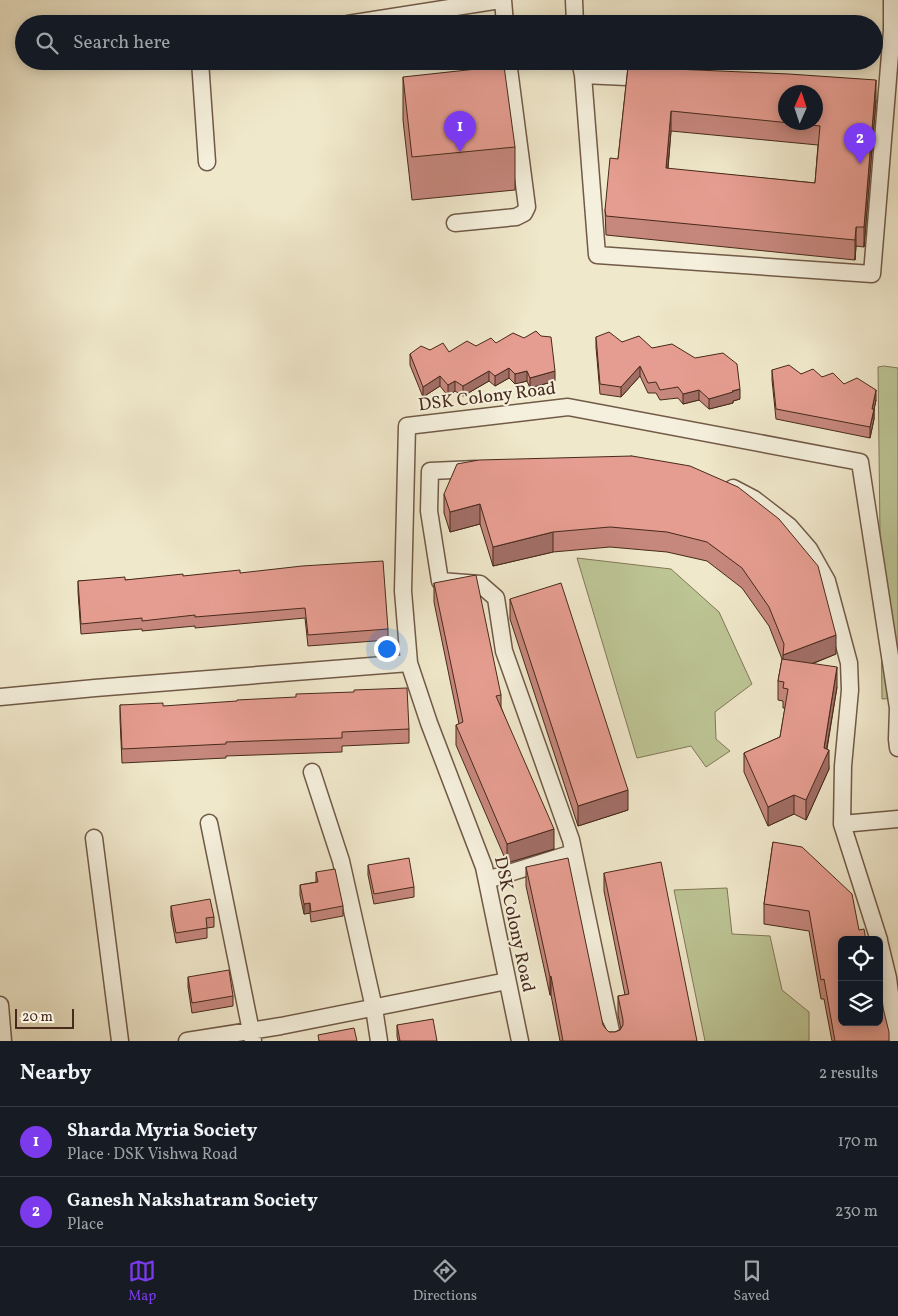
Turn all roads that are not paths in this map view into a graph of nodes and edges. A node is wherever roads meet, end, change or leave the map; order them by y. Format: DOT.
graph roads {
  1 [pos="502,0"];
  2 [pos="574,0"];
  3 [pos="892,0"];
  4 [pos="406,15"];
  5 [pos="504,15"];
  6 [pos="575,15"];
  7 [pos="201,70"];
  8 [pos="509,70"];
  9 [pos="582,70"];
  10 [pos="597,70"];
  11 [pos="662,79"];
  12 [pos="868,87"];
  13 [pos="887,88"];
  14 [pos="207,162"];
  15 [pos="455,223"];
  16 [pos="495,468"];
  17 [pos="722,483"];
  18 [pos="410,663"];
  19 [pos="0,697"];
  20 [pos="898,708"];
  21 [pos="898,748"];
  22 [pos="312,772"];
  23 [pos="898,819"];
  24 [pos="209,823"];
  25 [pos="842,824"];
  26 [pos="94,838"];
  27 [pos="573,853"];
  28 [pos="487,880"];
  29 [pos="878,936"];
  30 [pos="883,957"];
  31 [pos="507,981"];
  32 [pos="0,1005"];
  33 [pos="374,1008"];
  34 [pos="252,1036"];
  35 [pos="3,1041"];
  36 [pos="120,1041"];
  37 [pos="187,1041"];
  38 [pos="379,1041"];
  39 [pos="520,1041"];
  40 [pos="613,1041"];
  41 [pos="896,1041"];
  1 -- 4 [label="street"];
  1 -- 5 [label="street"];
  2 -- 6 [label="street"];
  3 -- 13 [label="street"];
  7 -- 14 [label="street"];
  8 -- 15 [label="street"];
  9 -- 13 [label="street"];
  10 -- 11 [label="street"];
  12 -- 13 [label="street"];
  16 -- 27 [label="street"];
  17 -- 25 [label="street"];
  18 -- 19 [label="street"];
  18 -- 20 [label="street, DSK Colony Road"];
  18 -- 28 [label="street, DSK Colony Road"];
  20 -- 21 [label="street, DSK Colony Road"];
  22 -- 33 [label="street"];
  23 -- 25 [label="street"];
  24 -- 34 [label="street"];
  25 -- 29 [label="street"];
  26 -- 36 [label="street"];
  27 -- 28 [label="street"];
  27 -- 40 [label="street"];
  28 -- 31 [label="street, DSK Colony Road"];
  30 -- 41 [label="street"];
  31 -- 33 [label="street"];
  31 -- 39 [label="street, DSK Colony Road"];
  32 -- 35 [label="street"];
  33 -- 34 [label="street"];
  33 -- 38 [label="street"];
  34 -- 37 [label="street"];
}
